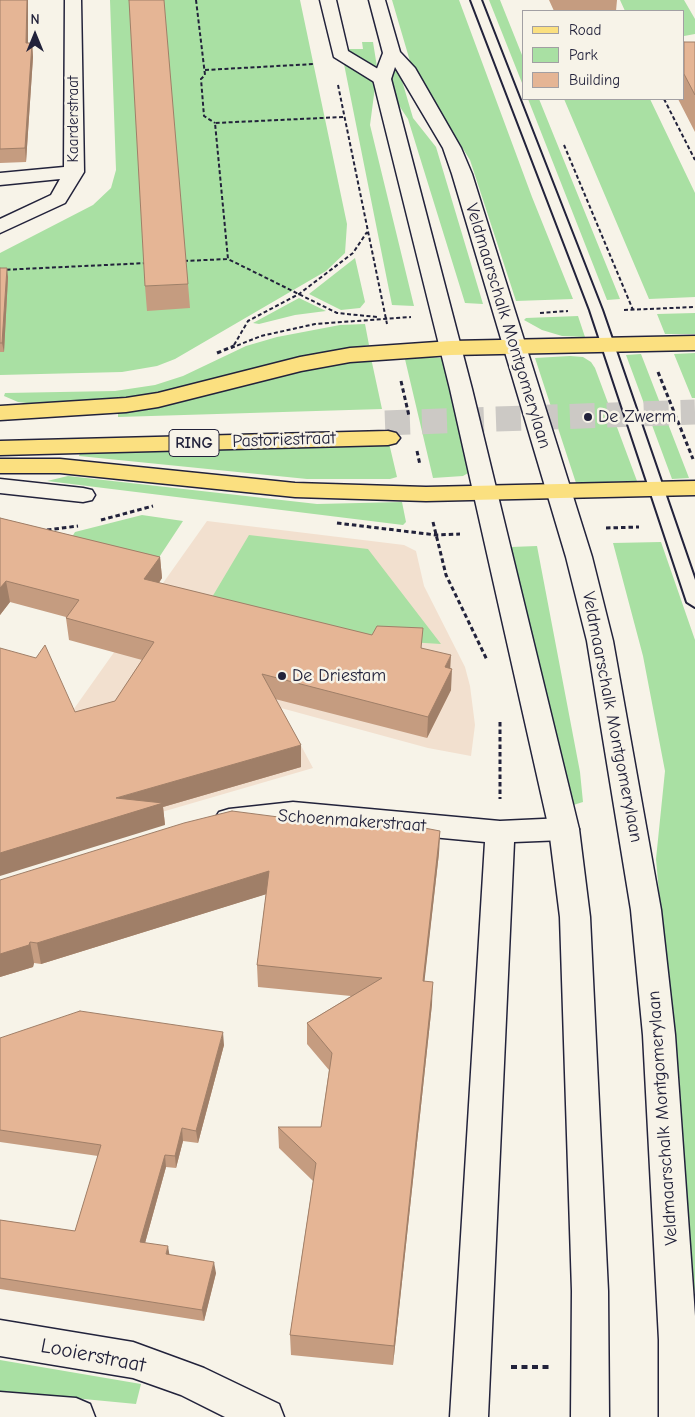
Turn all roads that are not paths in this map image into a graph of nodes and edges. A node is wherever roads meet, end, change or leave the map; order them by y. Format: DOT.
graph roads {
  1 [pos="73,0"];
  2 [pos="328,0"];
  3 [pos="377,0"];
  4 [pos="476,0"];
  5 [pos="392,53"];
  6 [pos="382,79"];
  7 [pos="74,172"];
  8 [pos="0,179"];
  9 [pos="0,228"];
  10 [pos="695,343"];
  11 [pos="608,345"];
  12 [pos="451,348"];
  13 [pos="515,348"];
  14 [pos="2,416"];
  15 [pos="0,448"];
  16 [pos="3,479"];
  17 [pos="695,488"];
  18 [pos="656,490"];
  19 [pos="558,492"];
  20 [pos="485,493"];
  21 [pos="83,495"];
  22 [pos="695,602"];
  23 [pos="202,827"];
  24 [pos="564,829"];
  25 [pos="500,832"];
  26 [pos="0,1338"];
  27 [pos="686,1353"];
  28 [pos="0,1411"];
  29 [pos="76,1417"];
  30 [pos="265,1417"];
  31 [pos="469,1417"];
  32 [pos="590,1417"];
  33 [pos="678,1417"];
  1 -- 7 [label="main road, Kaarderstraat"];
  2 -- 6 [label="main road"];
  3 -- 5 [label="main road, Veldmaarschalk Montgomerylaan"];
  4 -- 11 [label="lane"];
  5 -- 6 [label="main road"];
  5 -- 13 [label="main road, Veldmaarschalk Montgomerylaan"];
  6 -- 12 [label="main road"];
  7 -- 8 [label="main road"];
  7 -- 9 [label="main road, Kaarderstraat"];
  10 -- 11 [label="main road"];
  11 -- 13 [label="main road"];
  11 -- 18 [label="lane"];
  12 -- 13 [label="main road"];
  12 -- 14 [label="main road"];
  12 -- 20 [label="main road"];
  13 -- 19 [label="main road, Veldmaarschalk Montgomerylaan"];
  14 -- 15 [label="main road, Pastoriestraat / RING"];
  16 -- 20 [label="main road"];
  16 -- 21 [label="main road"];
  17 -- 18 [label="main road"];
  18 -- 19 [label="main road"];
  18 -- 22 [label="lane"];
  19 -- 20 [label="main road"];
  19 -- 27 [label="main road, Veldmaarschalk Montgomerylaan"];
  20 -- 24 [label="main road"];
  23 -- 25 [label="main road, Schoenmakerstraat"];
  24 -- 25 [label="main road, Schoenmakerstraat"];
  24 -- 32 [label="main road"];
  25 -- 31 [label="main road"];
  26 -- 30 [label="main road, Looierstraat"];
  27 -- 33 [label="main road, Veldmaarschalk Montgomerylaan"];
  28 -- 29 [label="main road"];
}
